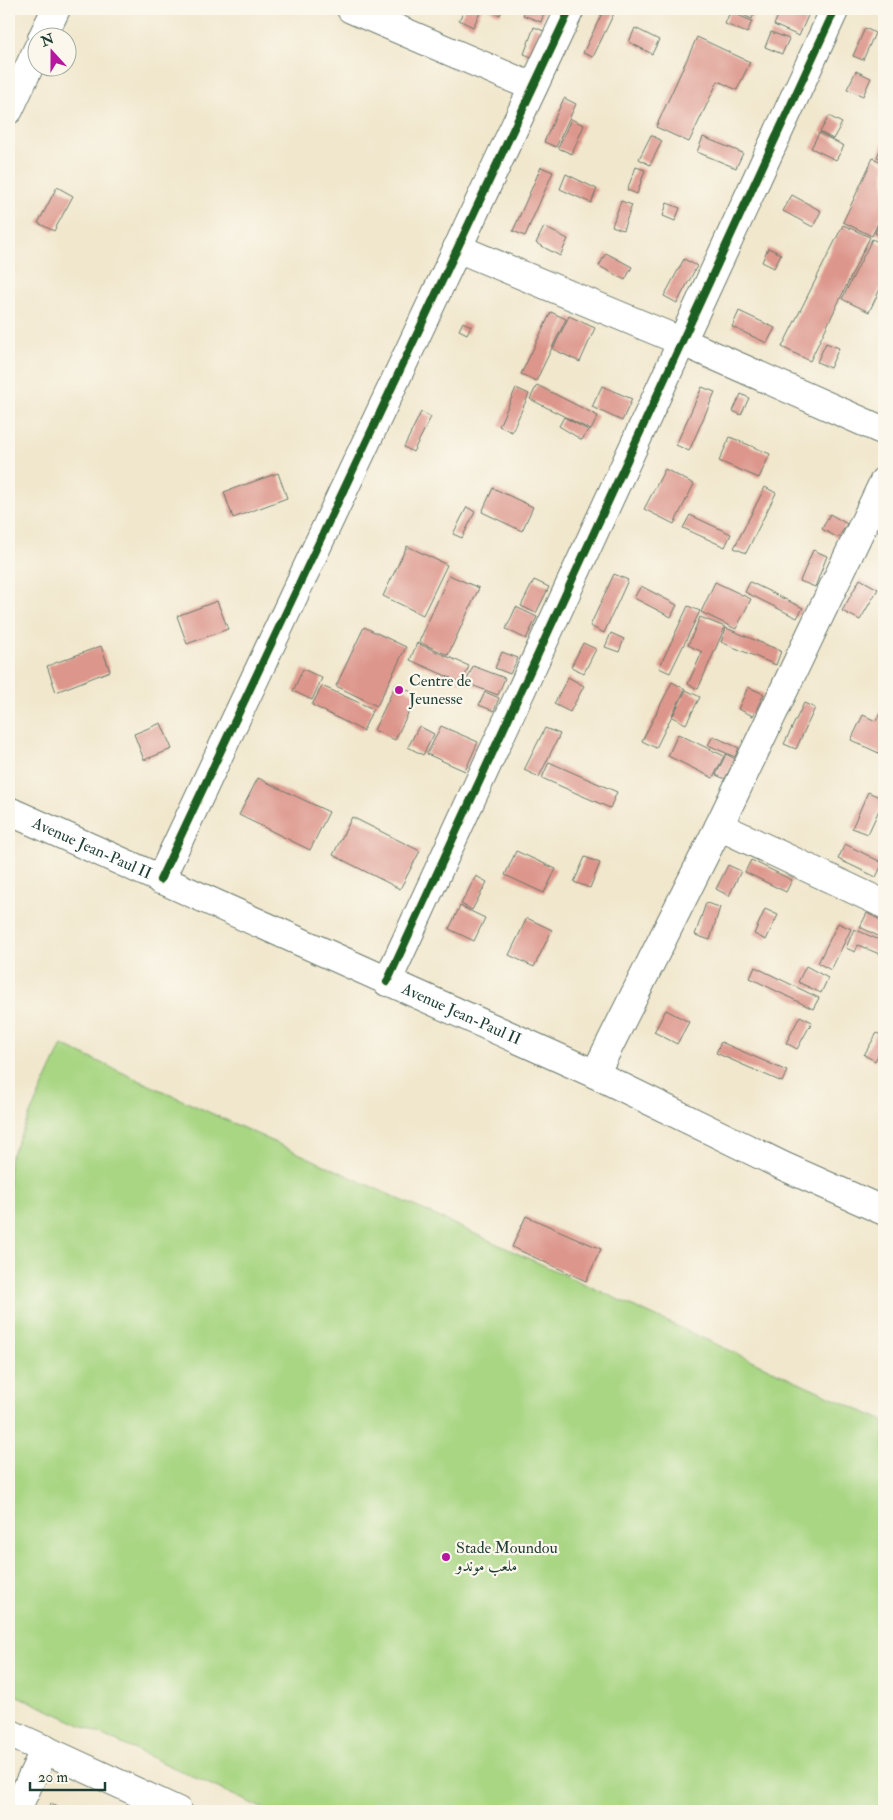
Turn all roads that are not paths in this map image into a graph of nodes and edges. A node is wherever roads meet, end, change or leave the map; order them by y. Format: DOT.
graph roads {
  1 [pos="56,9"];
  2 [pos="351,9"];
  3 [pos="570,9"];
  4 [pos="835,9"];
  5 [pos="47,28"];
  6 [pos="28,69"];
  7 [pos="533,87"];
  8 [pos="9,110"];
  9 [pos="457,248"];
  10 [pos="683,342"];
  11 [pos="884,430"];
  12 [pos="884,480"];
  13 [pos="9,811"];
  14 [pos="719,826"];
  15 [pos="160,880"];
  16 [pos="884,904"];
  17 [pos="387,982"];
  18 [pos="595,1074"];
  19 [pos="884,1211"];
  20 [pos="9,1733"];
  21 [pos="45,1750"];
  22 [pos="16,1811"];
  23 [pos="178,1811"];
  1 -- 5 [label="street"];
  2 -- 7 [label="street"];
  3 -- 7 [label="street"];
  4 -- 10 [label="street"];
  6 -- 8 [label="street"];
  7 -- 9 [label="street"];
  9 -- 10 [label="street"];
  9 -- 15 [label="street"];
  10 -- 11 [label="street"];
  10 -- 17 [label="street"];
  12 -- 14 [label="street"];
  13 -- 15 [label="street, Avenue Jean-Paul II"];
  14 -- 16 [label="street"];
  14 -- 18 [label="street"];
  15 -- 17 [label="street, Avenue Jean-Paul II"];
  17 -- 18 [label="street, Avenue Jean-Paul II"];
  18 -- 19 [label="street, Avenue Jean-Paul II"];
  20 -- 21 [label="street"];
  21 -- 22 [label="street"];
  21 -- 23 [label="street"];
}
